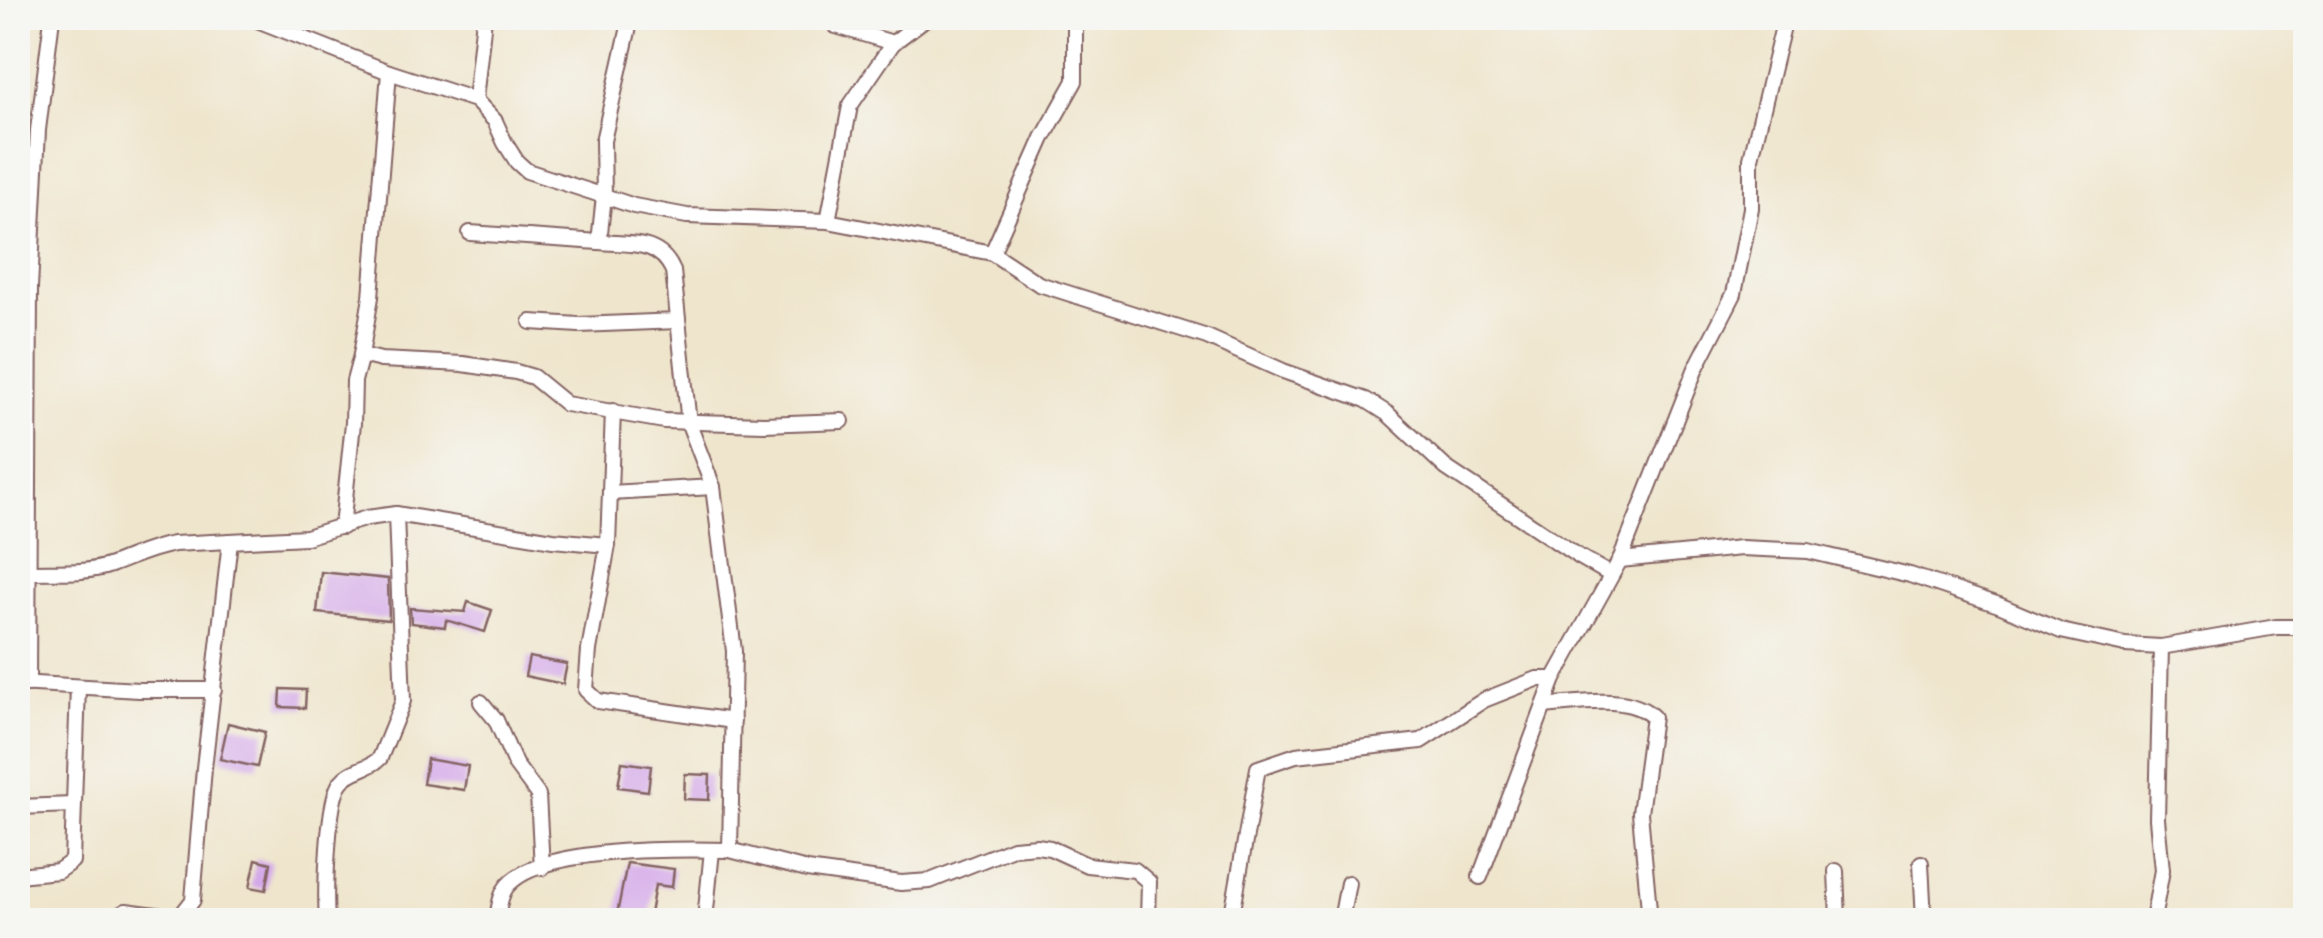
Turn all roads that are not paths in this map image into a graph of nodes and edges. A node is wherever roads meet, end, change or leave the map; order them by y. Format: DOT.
graph roads {
  1 [pos="52,18"];
  2 [pos="252,18"];
  3 [pos="484,18"];
  4 [pos="631,18"];
  5 [pos="833,18"];
  6 [pos="926,18"];
  7 [pos="1076,18"];
  8 [pos="1785,18"];
  9 [pos="893,43"];
  10 [pos="388,72"];
  11 [pos="475,100"];
  12 [pos="604,196"];
  13 [pos="828,221"];
  14 [pos="470,233"];
  15 [pos="599,242"];
  16 [pos="992,253"];
  17 [pos="678,321"];
  18 [pos="531,322"];
  19 [pos="361,355"];
  20 [pos="613,412"];
  21 [pos="842,420"];
  22 [pos="690,424"];
  23 [pos="714,487"];
  24 [pos="610,494"];
  25 [pos="396,514"];
  26 [pos="342,527"];
  27 [pos="230,541"];
  28 [pos="608,545"];
  29 [pos="1620,560"];
  30 [pos="29,572"];
  31 [pos="1612,574"];
  32 [pos="2306,627"];
  33 [pos="2161,647"];
  34 [pos="1554,678"];
  35 [pos="23,683"];
  36 [pos="78,686"];
  37 [pos="214,690"];
  38 [pos="481,702"];
  39 [pos="1544,706"];
  40 [pos="733,721"];
  41 [pos="72,805"];
  42 [pos="18,807"];
  43 [pos="712,850"];
  44 [pos="730,850"];
  45 [pos="1921,863"];
  46 [pos="542,868"];
  47 [pos="1836,870"];
  48 [pos="18,876"];
  49 [pos="1480,878"];
  50 [pos="1348,883"];
  51 [pos="112,920"];
  52 [pos="326,920"];
  53 [pos="498,920"];
  54 [pos="705,920"];
  55 [pos="1148,920"];
  56 [pos="1231,920"];
  57 [pos="1341,920"];
  58 [pos="1650,920"];
  59 [pos="1838,920"];
  60 [pos="1924,920"];
  61 [pos="2154,920"];
  1 -- 30 [label="street"];
  2 -- 10 [label="street"];
  3 -- 11 [label="street"];
  4 -- 12 [label="street"];
  5 -- 9 [label="street"];
  6 -- 9 [label="street"];
  7 -- 16 [label="street"];
  8 -- 29 [label="street"];
  9 -- 13 [label="street"];
  10 -- 11 [label="street"];
  10 -- 19 [label="street"];
  11 -- 12 [label="street"];
  12 -- 13 [label="street"];
  12 -- 15 [label="street"];
  13 -- 16 [label="street"];
  14 -- 15 [label="street"];
  15 -- 17 [label="street"];
  16 -- 31 [label="street"];
  17 -- 18 [label="street"];
  17 -- 22 [label="street"];
  19 -- 20 [label="street"];
  19 -- 26 [label="street"];
  20 -- 22 [label="street"];
  20 -- 24 [label="street"];
  21 -- 22 [label="street"];
  22 -- 23 [label="street"];
  23 -- 24 [label="street"];
  23 -- 40 [label="street"];
  24 -- 28 [label="street"];
  25 -- 26 [label="street"];
  25 -- 28 [label="street"];
  25 -- 52 [label="street"];
  26 -- 27 [label="street"];
  27 -- 30 [label="street"];
  27 -- 37 [label="street"];
  28 -- 40 [label="street"];
  29 -- 31 [label="street"];
  29 -- 33 [label="street"];
  30 -- 35 [label="street"];
  31 -- 34 [label="street"];
  32 -- 33 [label="street"];
  33 -- 61 [label="street"];
  34 -- 39 [label="street"];
  34 -- 56 [label="street"];
  35 -- 36 [label="street"];
  36 -- 37 [label="street"];
  36 -- 41 [label="street"];
  37 -- 51 [label="street"];
  38 -- 46 [label="street"];
  39 -- 49 [label="street"];
  39 -- 58 [label="street"];
  40 -- 44 [label="street"];
  41 -- 42 [label="street"];
  41 -- 48 [label="street"];
  43 -- 44 [label="street"];
  43 -- 46 [label="street"];
  43 -- 54 [label="street"];
  44 -- 55 [label="street"];
  45 -- 60 [label="street"];
  46 -- 53 [label="street"];
  47 -- 59 [label="street"];
  50 -- 57 [label="street"];
}
